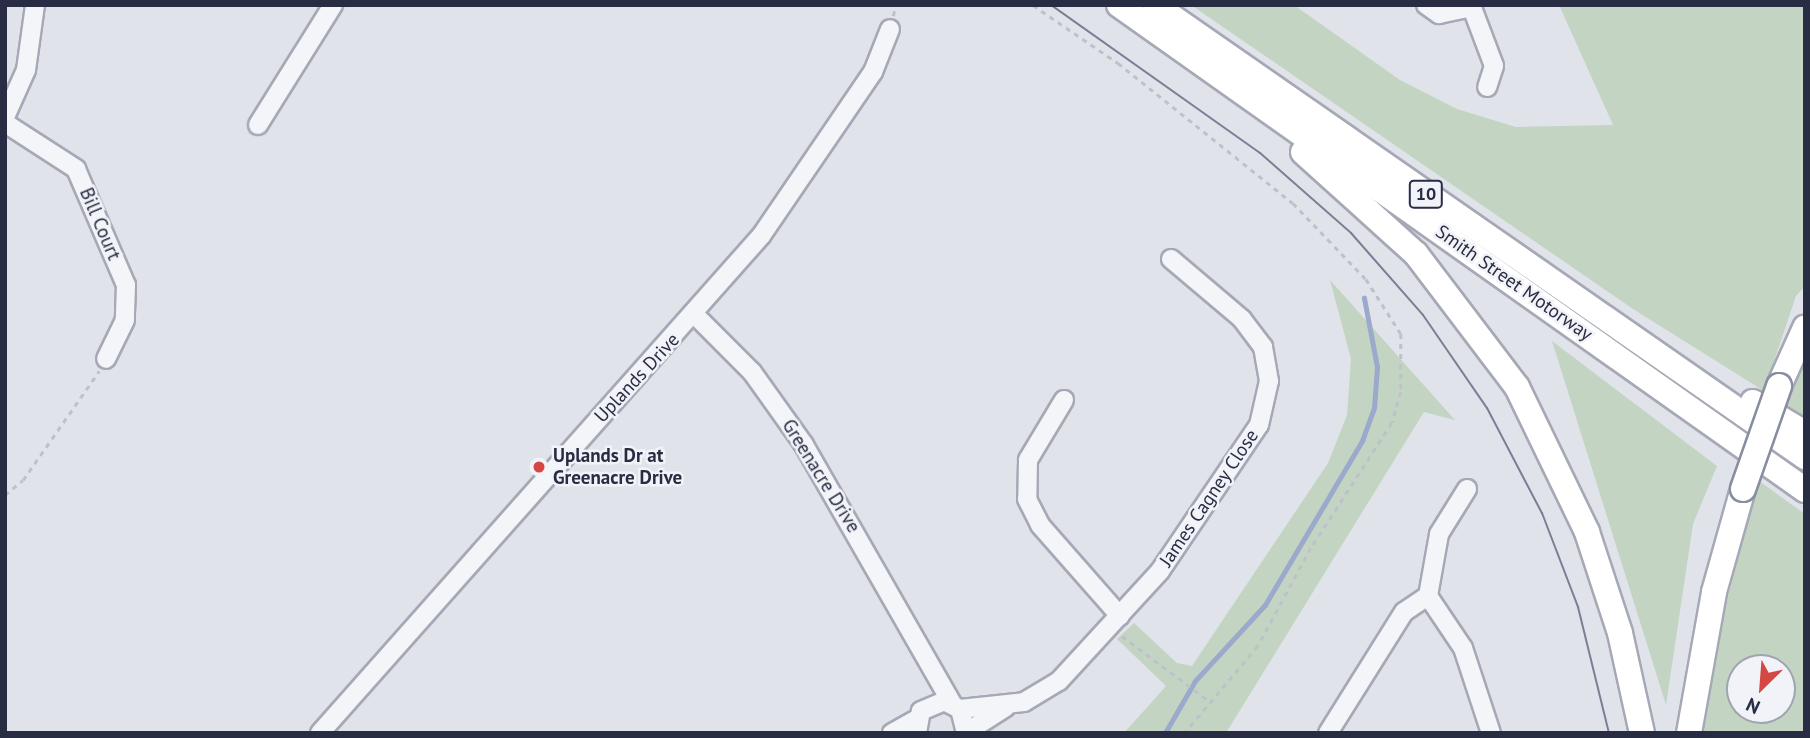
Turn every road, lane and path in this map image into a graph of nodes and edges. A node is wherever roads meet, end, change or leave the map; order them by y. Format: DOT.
graph roads {
  1 [pos="35,5"];
  2 [pos="333,5"];
  3 [pos="1119,5"];
  4 [pos="1155,5"];
  5 [pos="1426,5"];
  6 [pos="1471,6"];
  7 [pos="890,29"];
  8 [pos="1488,87"];
  9 [pos="1247,94"];
  10 [pos="5,117"];
  11 [pos="5,123"];
  12 [pos="258,125"];
  13 [pos="1171,259"];
  14 [pos="695,315"];
  15 [pos="1805,328"];
  16 [pos="106,359"];
  17 [pos="1698,382"];
  18 [pos="1064,400"];
  19 [pos="1805,433"];
  20 [pos="1805,457"];
  21 [pos="1467,489"];
  22 [pos="1805,490"];
  23 [pos="5,495"];
  24 [pos="1428,596"];
  25 [pos="1115,621"];
  26 [pos="922,655"];
  27 [pos="1208,700"];
  28 [pos="956,706"];
  29 [pos="1006,707"];
  30 [pos="921,719"];
  31 [pos="967,732"];
  32 [pos="320,733"];
  33 [pos="891,733"];
  34 [pos="1328,733"];
  35 [pos="1490,733"];
  36 [pos="1642,733"];
  37 [pos="1689,733"];
  1 -- 10 [label="street"];
  2 -- 12 [label="street"];
  3 -- 9 [label="highway, Smith Street Motorway / 10"];
  4 -- 17 [label="highway, Smith Street Motorway / 10"];
  5 -- 6 [label="street"];
  6 -- 8 [label="street"];
  7 -- 14 [label="street, Uplands Drive"];
  9 -- 22 [label="highway, Smith Street Motorway / 10"];
  9 -- 36 [label="highway"];
  11 -- 16 [label="street, Bill Court"];
  13 -- 25 [label="street, James Cagney Close"];
  14 -- 26 [label="street, Greenacre Drive"];
  14 -- 32 [label="street, Uplands Drive"];
  15 -- 37 [label="highway, bridge"];
  16 -- 23 [label="path"];
  17 -- 19 [label="highway"];
  17 -- 20 [label="highway, Smith Street Motorway / 10"];
  18 -- 25 [label="street"];
  21 -- 24 [label="street"];
  24 -- 34 [label="street"];
  24 -- 35 [label="street"];
  25 -- 27 [label="path"];
  25 -- 29 [label="street, James Cagney Close"];
  26 -- 28 [label="street, Greenacre Drive"];
  26 -- 30 [label="street, Greenacre Drive"];
  28 -- 29 [label="street, James Cagney Close"];
  28 -- 30 [label="street, James Cagney Close"];
  28 -- 31 [label="street, Greenacre Drive"];
  29 -- 31 [label="street, James Cagney Close"];
  30 -- 33 [label="street"];
}
